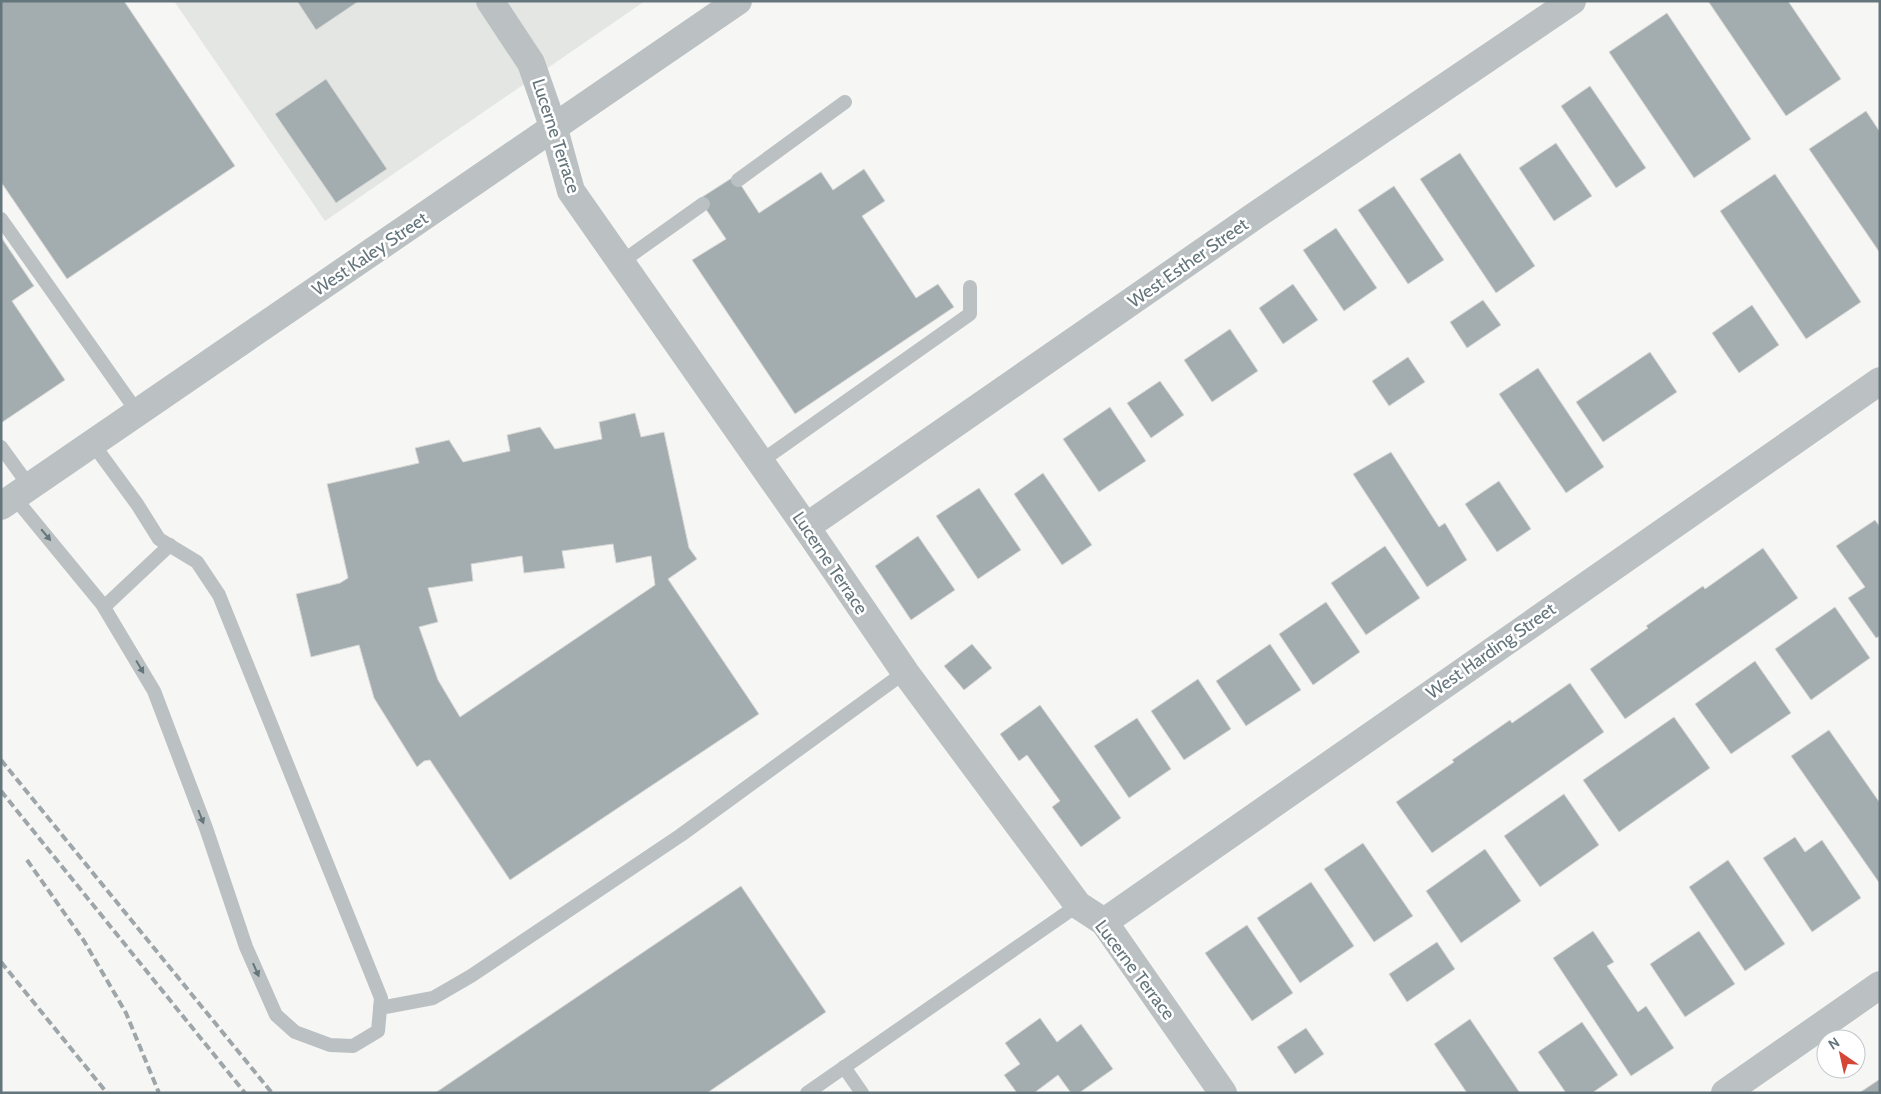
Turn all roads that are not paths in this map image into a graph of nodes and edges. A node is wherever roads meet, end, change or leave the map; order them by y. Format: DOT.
graph roads {
  1 [pos="490,1"];
  2 [pos="738,1"];
  3 [pos="1572,1"];
  4 [pos="846,102"];
  5 [pos="554,129"];
  6 [pos="738,180"];
  7 [pos="703,204"];
  8 [pos="1,219"];
  9 [pos="620,262"];
  10 [pos="970,287"];
  11 [pos="1880,381"];
  12 [pos="138,413"];
  13 [pos="93,444"];
  14 [pos="1,447"];
  15 [pos="760,462"];
  16 [pos="15,497"];
  17 [pos="806,527"];
  18 [pos="170,545"];
  19 [pos="104,607"];
  20 [pos="905,672"];
  21 [pos="1078,905"];
  22 [pos="1104,922"];
  23 [pos="1880,985"];
  24 [pos="380,1008"];
  25 [pos="844,1067"];
  26 [pos="806,1093"];
  27 [pos="862,1093"];
  28 [pos="1224,1093"];
  29 [pos="1726,1093"];
  1 -- 5 [label="street, Lucerne Terrace"];
  2 -- 5 [label="street, West Kaley Street"];
  3 -- 17 [label="street, West Esther Street"];
  4 -- 6 [label="lane"];
  5 -- 9 [label="street, Lucerne Terrace"];
  5 -- 12 [label="street, West Kaley Street"];
  7 -- 9 [label="lane"];
  8 -- 12 [label="lane"];
  9 -- 15 [label="street, Lucerne Terrace"];
  10 -- 15 [label="lane"];
  11 -- 22 [label="street, West Harding Street"];
  12 -- 13 [label="street, West Kaley Street"];
  13 -- 16 [label="street, West Kaley Street"];
  13 -- 18 [label="lane"];
  14 -- 16 [label="lane"];
  15 -- 17 [label="street, Lucerne Terrace"];
  16 -- 19 [label="lane, one-way"];
  17 -- 20 [label="street, Lucerne Terrace"];
  18 -- 19 [label="lane"];
  18 -- 24 [label="lane"];
  19 -- 24 [label="lane, one-way"];
  20 -- 21 [label="street, Lucerne Terrace"];
  20 -- 24 [label="lane"];
  21 -- 22 [label="street, Lucerne Terrace"];
  21 -- 25 [label="lane"];
  22 -- 28 [label="street, Lucerne Terrace"];
  23 -- 29 [label="street"];
  25 -- 26 [label="lane"];
  25 -- 27 [label="lane"];
}
